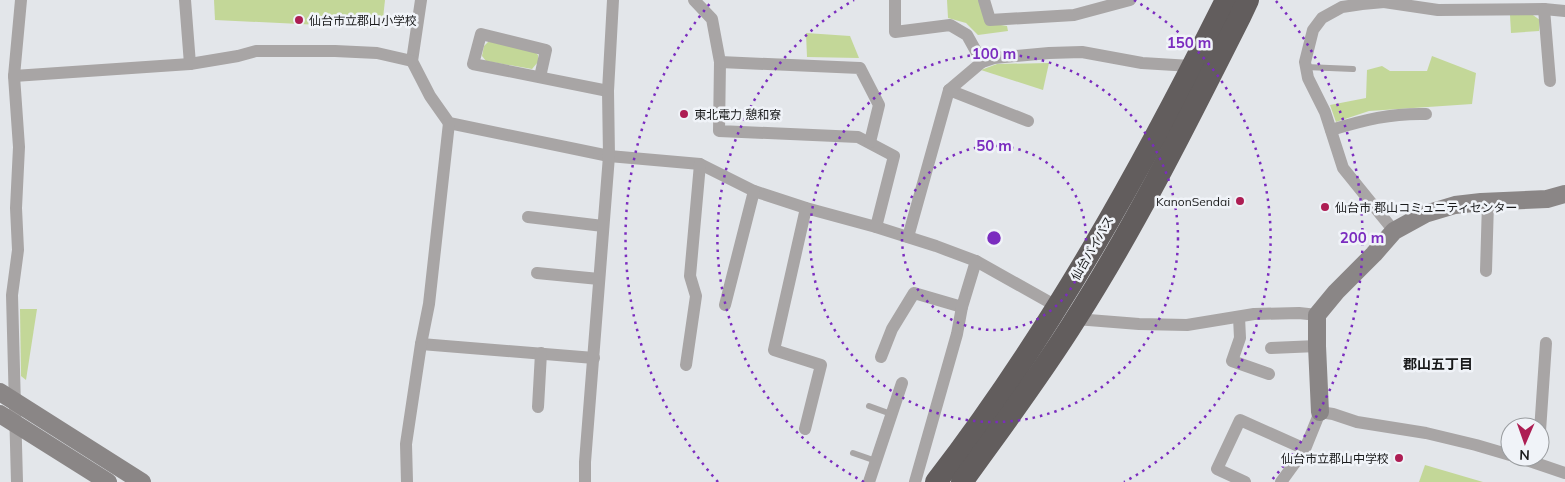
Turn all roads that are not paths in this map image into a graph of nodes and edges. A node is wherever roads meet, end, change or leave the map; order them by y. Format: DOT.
graph roads {
  1 [pos="21,0"];
  2 [pos="185,0"];
  3 [pos="421,0"];
  4 [pos="694,0"];
  5 [pos="895,0"];
  6 [pos="984,0"];
  7 [pos="1130,0"];
  8 [pos="1226,0"];
  9 [pos="1248,0"];
  10 [pos="610,1"];
  11 [pos="1384,1"];
  12 [pos="1544,9"];
  13 [pos="1565,10"];
  14 [pos="412,61"];
  15 [pos="720,62"];
  16 [pos="982,62"];
  17 [pos="190,64"];
  18 [pos="1191,66"];
  19 [pos="1306,67"];
  20 [pos="1353,69"];
  21 [pos="14,76"];
  22 [pos="540,77"];
  23 [pos="1550,81"];
  24 [pos="949,90"];
  25 [pos="608,91"];
  26 [pos="1426,114"];
  27 [pos="1028,121"];
  28 [pos="449,122"];
  29 [pos="1330,130"];
  30 [pos="870,142"];
  31 [pos="609,156"];
  32 [pos="700,164"];
  33 [pos="754,191"];
  34 [pos="1565,194"];
  35 [pos="1488,202"];
  36 [pos="806,208"];
  37 [pos="528,217"];
  38 [pos="603,226"];
  39 [pos="876,227"];
  40 [pos="1394,231"];
  41 [pos="908,237"];
  42 [pos="976,261"];
  43 [pos="1486,271"];
  44 [pos="537,274"];
  45 [pos="598,279"];
  46 [pos="725,305"];
  47 [pos="962,307"];
  48 [pos="1067,313"];
  49 [pos="1317,315"];
  50 [pos="1239,317"];
  51 [pos="1546,343"];
  52 [pos="421,344"];
  53 [pos="1317,346"];
  54 [pos="1271,348"];
  55 [pos="541,354"];
  56 [pos="881,357"];
  57 [pos="594,358"];
  58 [pos="686,365"];
  59 [pos="1268,374"];
  60 [pos="902,383"];
  61 [pos="0,392"];
  62 [pos="16,403"];
  63 [pos="869,406"];
  64 [pos="538,408"];
  65 [pos="1320,412"];
  66 [pos="0,414"];
  67 [pos="891,414"];
  68 [pos="1541,417"];
  69 [pos="16,424"];
  70 [pos="805,429"];
  71 [pos="1305,448"];
  72 [pos="1500,452"];
  73 [pos="853,453"];
  74 [pos="876,461"];
  75 [pos="1550,466"];
  76 [pos="1565,473"];
  77 [pos="17,482"];
  78 [pos="108,482"];
  79 [pos="142,482"];
  80 [pos="407,482"];
  81 [pos="585,482"];
  82 [pos="869,482"];
  83 [pos="915,482"];
  84 [pos="936,482"];
  85 [pos="962,482"];
  86 [pos="1244,482"];
  87 [pos="1281,482"];
  1 -- 21 [label="street"];
  2 -- 17 [label="street"];
  3 -- 14 [label="street"];
  4 -- 15 [label="street"];
  5 -- 16 [label="street"];
  6 -- 7 [label="street"];
  8 -- 18 [label="highway, 仙台バイパス"];
  9 -- 48 [label="highway, 仙台バイパス"];
  10 -- 25 [label="street"];
  11 -- 12 [label="street"];
  11 -- 19 [label="street"];
  12 -- 13 [label="street"];
  12 -- 23 [label="street"];
  14 -- 17 [label="street"];
  14 -- 28 [label="street"];
  15 -- 30 [label="street"];
  15 -- 30 [label="street"];
  16 -- 18 [label="street"];
  16 -- 24 [label="street"];
  17 -- 21 [label="street"];
  18 -- 48 [label="highway, 仙台バイパス"];
  19 -- 20 [label="lane"];
  19 -- 29 [label="street"];
  21 -- 62 [label="street"];
  22 -- 22 [label="street"];
  22 -- 25 [label="street"];
  24 -- 27 [label="street"];
  24 -- 41 [label="street"];
  25 -- 31 [label="street"];
  26 -- 29 [label="street"];
  28 -- 31 [label="street"];
  28 -- 52 [label="street"];
  29 -- 40 [label="street"];
  30 -- 39 [label="street"];
  31 -- 32 [label="street"];
  31 -- 38 [label="street"];
  32 -- 33 [label="street"];
  32 -- 58 [label="street"];
  33 -- 36 [label="street"];
  33 -- 46 [label="street"];
  34 -- 35 [label="street"];
  35 -- 40 [label="street"];
  35 -- 43 [label="street"];
  36 -- 39 [label="street"];
  36 -- 70 [label="street"];
  37 -- 38 [label="street"];
  38 -- 45 [label="street"];
  39 -- 41 [label="street"];
  40 -- 49 [label="street"];
  41 -- 42 [label="street"];
  42 -- 47 [label="street"];
  42 -- 48 [label="street"];
  44 -- 45 [label="street"];
  45 -- 57 [label="street"];
  47 -- 56 [label="street"];
  47 -- 83 [label="street"];
  48 -- 50 [label="street"];
  48 -- 84 [label="highway, 仙台バイパス"];
  48 -- 85 [label="highway, 仙台バイパス"];
  49 -- 50 [label="street"];
  49 -- 53 [label="street"];
  50 -- 59 [label="street"];
  51 -- 68 [label="street"];
  52 -- 55 [label="street"];
  52 -- 80 [label="street"];
  53 -- 54 [label="street"];
  53 -- 65 [label="street"];
  55 -- 57 [label="street"];
  55 -- 64 [label="street"];
  57 -- 81 [label="street"];
  60 -- 67 [label="street"];
  61 -- 62 [label="street"];
  62 -- 69 [label="street"];
  62 -- 79 [label="street"];
  63 -- 67 [label="lane"];
  65 -- 71 [label="street"];
  65 -- 72 [label="street"];
  66 -- 69 [label="street"];
  67 -- 74 [label="street"];
  69 -- 77 [label="street"];
  69 -- 78 [label="street"];
  71 -- 86 [label="street"];
  71 -- 87 [label="street"];
  73 -- 74 [label="lane"];
  74 -- 82 [label="street"];
  75 -- 76 [label="street"];
}
